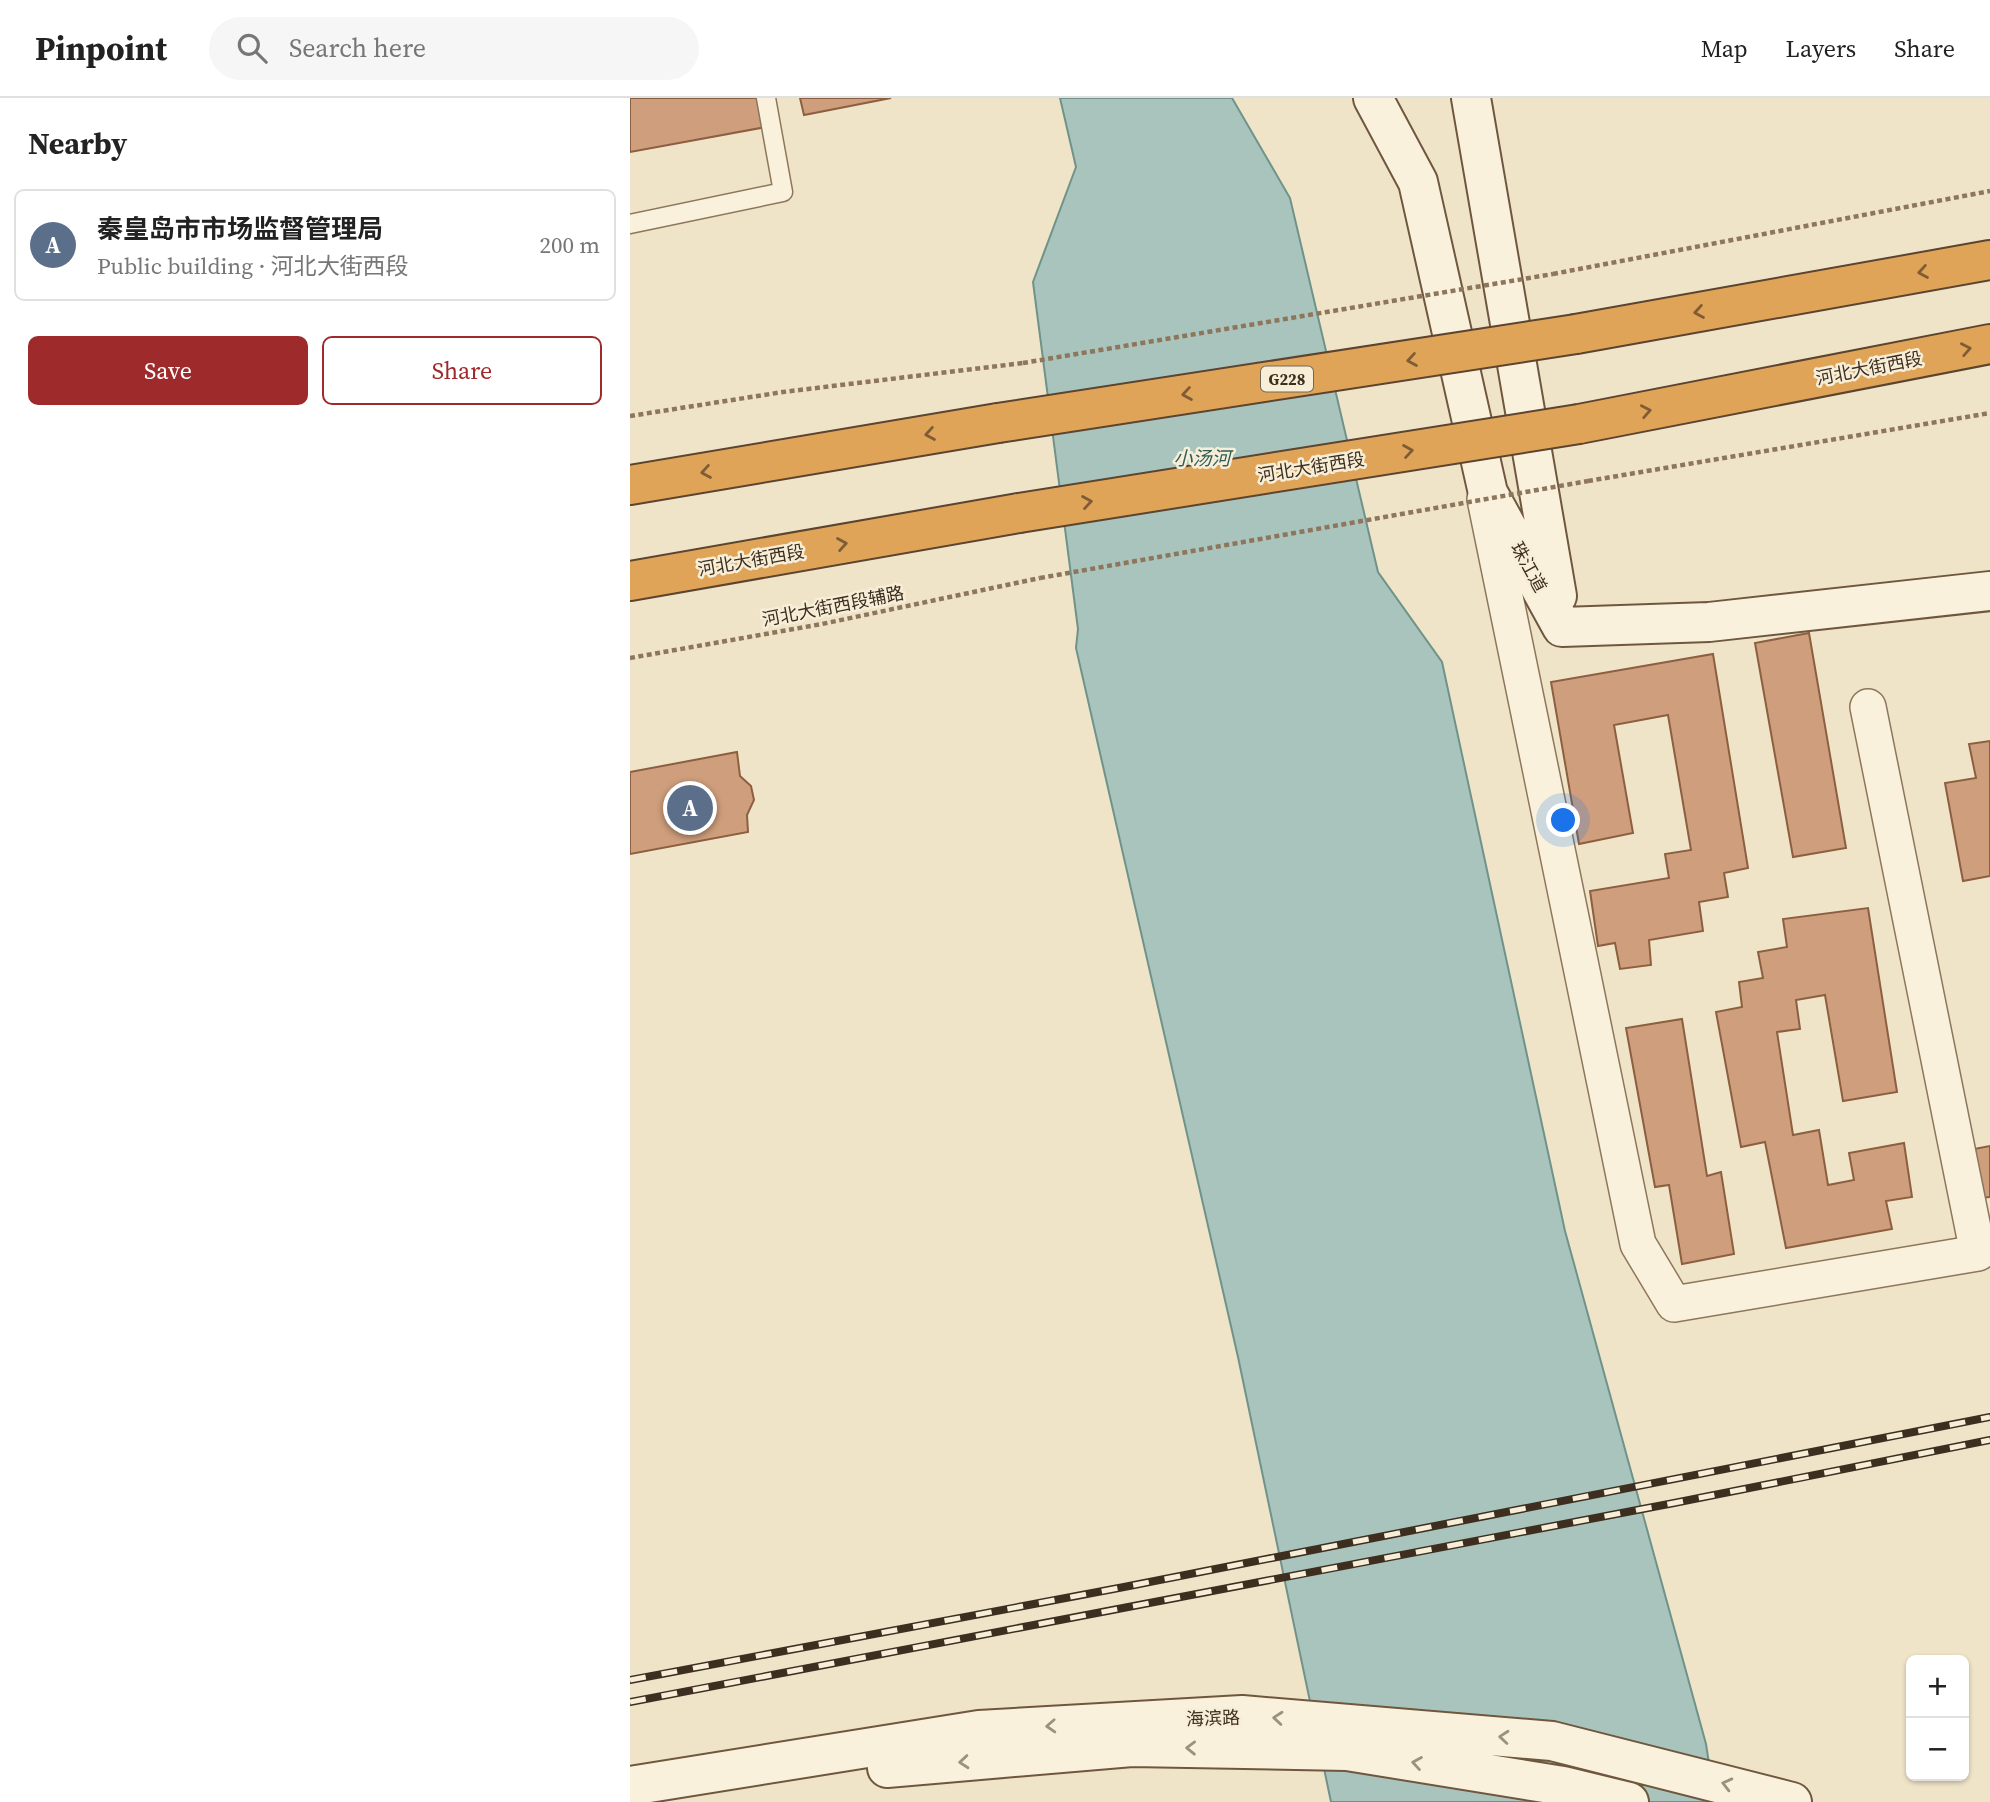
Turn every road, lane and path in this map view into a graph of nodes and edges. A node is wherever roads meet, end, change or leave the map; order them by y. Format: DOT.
graph roads {
  1 [pos="766,98"];
  2 [pos="1373,98"];
  3 [pos="1471,98"];
  4 [pos="1990,191"];
  5 [pos="630,225"];
  6 [pos="1990,260"];
  7 [pos="1990,344"];
  8 [pos="1990,413"];
  9 [pos="630,416"];
  10 [pos="630,485"];
  11 [pos="1485,499"];
  12 [pos="630,581"];
  13 [pos="1990,592"];
  14 [pos="1562,627"];
  15 [pos="630,658"];
  16 [pos="1868,707"];
  17 [pos="630,1786"];
  18 [pos="672,1802"];
  19 [pos="1629,1802"];
  20 [pos="1792,1802"];
  1 -- 5 [label="lane"];
  2 -- 14 [label="street, 珠江道"];
  3 -- 14 [label="street"];
  4 -- 9 [label="path, bridge"];
  6 -- 10 [label="highway, G228, one-way, bridge"];
  12 -- 7 [label="highway, 河北大街西段, one-way, bridge"];
  8 -- 11 [label="path, 河北大街西段辅路, bridge"];
  11 -- 15 [label="path, 河北大街西段辅路, bridge"];
  11 -- 16 [label="street"];
  13 -- 14 [label="street"];
  20 -- 17 [label="street, 海滨路, one-way"];
  19 -- 18 [label="street, 海滨路, one-way"];
}
